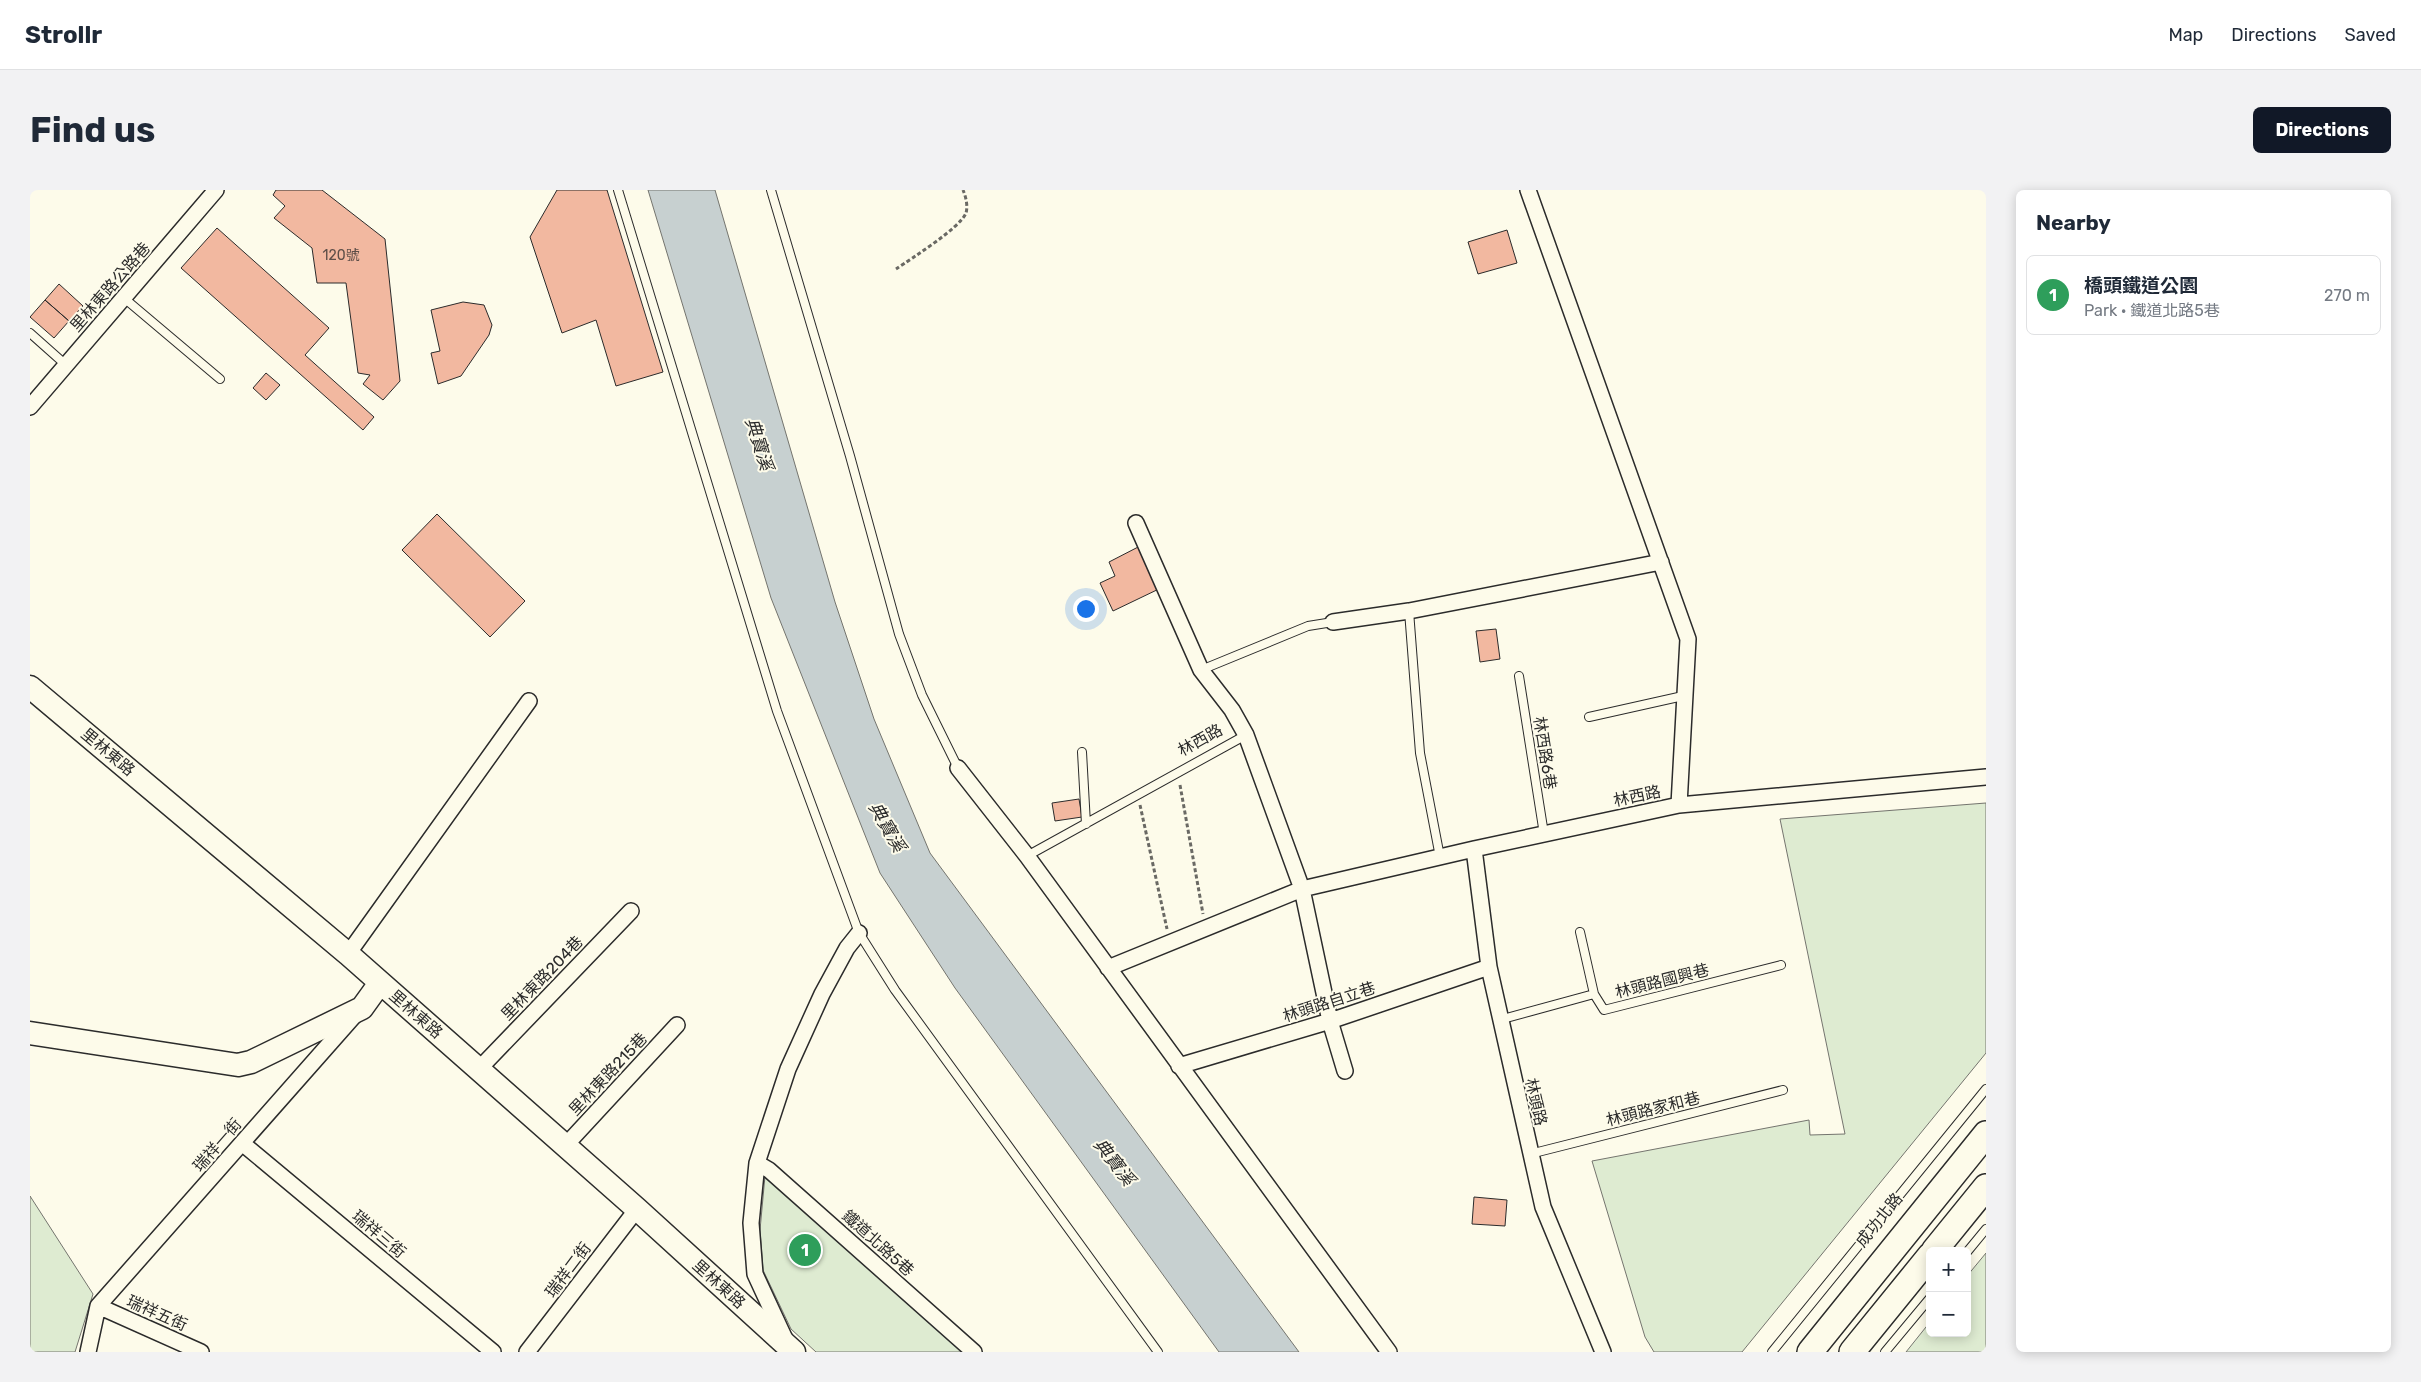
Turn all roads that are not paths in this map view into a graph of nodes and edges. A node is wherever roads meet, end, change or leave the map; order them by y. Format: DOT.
graph roads {
  1 [pos="216,190"];
  2 [pos="618,190"];
  3 [pos="771,190"];
  4 [pos="1528,190"];
  5 [pos="124,298"];
  6 [pos="30,333"];
  7 [pos="66,365"];
  8 [pos="220,379"];
  9 [pos="30,406"];
  10 [pos="1136,523"];
  11 [pos="1661,562"];
  12 [pos="1410,611"];
  13 [pos="1333,622"];
  14 [pos="1201,670"];
  15 [pos="1519,676"];
  16 [pos="30,687"];
  17 [pos="1683,696"];
  18 [pos="529,701"];
  19 [pos="1589,717"];
  20 [pos="1246,735"];
  21 [pos="1082,752"];
  22 [pos="958,768"];
  23 [pos="1986,777"];
  24 [pos="1679,805"];
  25 [pos="1086,824"];
  26 [pos="1544,834"];
  27 [pos="1474,849"];
  28 [pos="1028,856"];
  29 [pos="1440,857"];
  30 [pos="1302,890"];
  31 [pos="631,911"];
  32 [pos="1580,932"];
  33 [pos="859,933"];
  34 [pos="348,954"];
  35 [pos="1781,965"];
  36 [pos="1488,967"];
  37 [pos="1108,968"];
  38 [pos="380,983"];
  39 [pos="1594,994"];
  40 [pos="362,1008"];
  41 [pos="1499,1020"];
  42 [pos="1330,1021"];
  43 [pos="677,1025"];
  44 [pos="30,1033"];
  45 [pos="1179,1066"];
  46 [pos="479,1070"];
  47 [pos="1346,1071"];
  48 [pos="1986,1088"];
  49 [pos="1783,1090"];
  50 [pos="1986,1134"];
  51 [pos="242,1143"];
  52 [pos="566,1146"];
  53 [pos="1530,1154"];
  54 [pos="757,1163"];
  55 [pos="1986,1187"];
  56 [pos="637,1209"];
  57 [pos="1986,1229"];
  58 [pos="1937,1247"];
  59 [pos="1971,1247"];
  60 [pos="1926,1261"];
  61 [pos="1926,1303"];
  62 [pos="98,1306"];
  63 [pos="791,1350"];
  64 [pos="88,1352"];
  65 [pos="201,1352"];
  66 [pos="493,1352"];
  67 [pos="528,1352"];
  68 [pos="974,1352"];
  69 [pos="1158,1352"];
  70 [pos="1390,1352"];
  71 [pos="1603,1352"];
  72 [pos="1772,1352"];
  73 [pos="1810,1352"];
  74 [pos="1852,1352"];
  75 [pos="1885,1352"];
  1 -- 5 [label="street, 里林東路公路巷"];
  2 -- 33 [label="lane"];
  3 -- 22 [label="lane"];
  4 -- 11 [label="street"];
  5 -- 7 [label="street, 里林東路公路巷"];
  5 -- 8 [label="lane"];
  6 -- 7 [label="lane"];
  7 -- 9 [label="street, 里林東路公路巷"];
  10 -- 14 [label="street"];
  11 -- 12 [label="street"];
  11 -- 17 [label="street"];
  12 -- 13 [label="street"];
  12 -- 29 [label="lane"];
  13 -- 14 [label="lane"];
  14 -- 20 [label="street"];
  15 -- 26 [label="lane, 林西路6巷"];
  16 -- 34 [label="street, 里林東路"];
  17 -- 19 [label="lane"];
  17 -- 24 [label="street"];
  18 -- 34 [label="street"];
  20 -- 25 [label="lane, 林西路"];
  20 -- 30 [label="street, 林西路"];
  21 -- 25 [label="lane"];
  22 -- 28 [label="street"];
  23 -- 24 [label="street, 林西路"];
  24 -- 26 [label="street, 林西路"];
  25 -- 28 [label="lane, 林西路"];
  26 -- 27 [label="street, 林西路"];
  27 -- 29 [label="street, 林西路"];
  27 -- 36 [label="street, 林頭路"];
  28 -- 37 [label="street"];
  29 -- 30 [label="street, 林西路"];
  30 -- 37 [label="street, 林西路"];
  30 -- 42 [label="street, 林西路"];
  31 -- 46 [label="street, 里林東路204巷"];
  32 -- 39 [label="lane"];
  33 -- 54 [label="street"];
  33 -- 69 [label="lane"];
  34 -- 38 [label="street, 里林東路"];
  35 -- 39 [label="lane, 林頭路國興巷"];
  36 -- 41 [label="street, 林頭路"];
  36 -- 42 [label="street, 林頭路自立巷"];
  37 -- 45 [label="street"];
  38 -- 40 [label="street"];
  38 -- 46 [label="street, 里林東路"];
  39 -- 41 [label="lane, 林頭路國興巷"];
  40 -- 44 [label="street"];
  40 -- 51 [label="street, 瑞祥一街"];
  41 -- 53 [label="street, 林頭路"];
  42 -- 45 [label="street, 林頭路自立巷"];
  42 -- 47 [label="street, 林西路"];
  43 -- 52 [label="street, 里林東路215巷"];
  45 -- 70 [label="street"];
  46 -- 52 [label="street, 里林東路"];
  48 -- 72 [label="lane, 成功北路"];
  49 -- 53 [label="lane, 林頭路家和巷"];
  50 -- 73 [label="main road, 成功北路"];
  51 -- 62 [label="street, 瑞祥一街"];
  51 -- 66 [label="street, 瑞祥三街"];
  52 -- 56 [label="street, 里林東路"];
  53 -- 71 [label="street, 林頭路"];
  54 -- 63 [label="street"];
  54 -- 68 [label="street, 鐵道北路5巷"];
  55 -- 58 [label="main road"];
  56 -- 63 [label="street, 里林東路"];
  56 -- 67 [label="street, 瑞祥二街"];
  57 -- 59 [label="lane"];
  60 -- 74 [label="main road"];
  61 -- 75 [label="lane"];
  62 -- 64 [label="street"];
  62 -- 65 [label="street, 瑞祥五街"];
}
